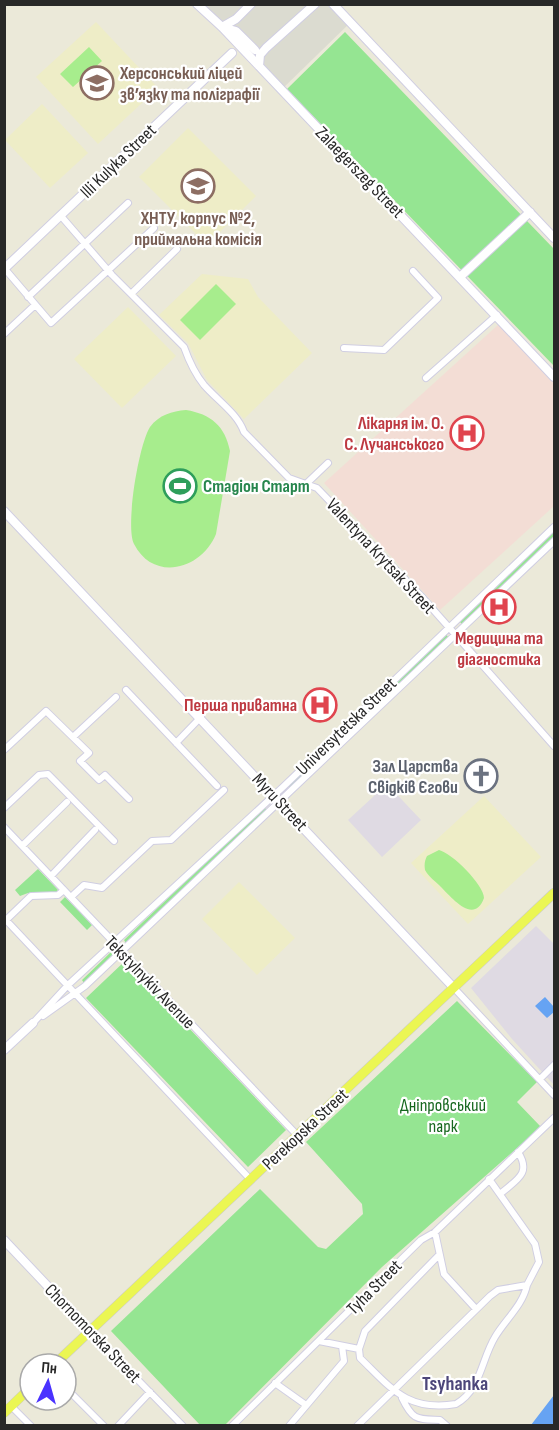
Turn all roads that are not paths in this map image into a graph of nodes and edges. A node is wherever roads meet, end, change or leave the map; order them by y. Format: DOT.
graph roads {
  1 [pos="197,4"];
  2 [pos="252,4"];
  3 [pos="326,4"];
  4 [pos="333,4"];
  5 [pos="311,6"];
  6 [pos="236,19"];
  7 [pos="348,22"];
  8 [pos="222,27"];
  9 [pos="235,35"];
  10 [pos="266,48"];
  11 [pos="255,50"];
  12 [pos="245,52"];
  13 [pos="232,53"];
  14 [pos="259,66"];
  15 [pos="128,203"];
  16 [pos="530,212"];
  17 [pos="61,216"];
  18 [pos="154,228"];
  19 [pos="555,238"];
  20 [pos="84,243"];
  21 [pos="177,249"];
  22 [pos="5,269"];
  23 [pos="108,270"];
  24 [pos="413,270"];
  25 [pos="460,277"];
  26 [pos="131,294"];
  27 [pos="28,297"];
  28 [pos="35,305"];
  29 [pos="497,315"];
  30 [pos="4,334"];
  31 [pos="344,348"];
  32 [pos="555,377"];
  33 [pos="426,378"];
  34 [pos="328,463"];
  35 [pos="305,485"];
  36 [pos="4,511"];
  37 [pos="555,527"];
  38 [pos="555,542"];
  39 [pos="448,628"];
  40 [pos="454,635"];
  41 [pos="126,690"];
  42 [pos="116,697"];
  43 [pos="201,717"];
  44 [pos="73,737"];
  45 [pos="176,743"];
  46 [pos="555,746"];
  47 [pos="4,750"];
  48 [pos="217,786"];
  49 [pos="225,790"];
  50 [pos="129,799"];
  51 [pos="276,799"];
  52 [pos="67,802"];
  53 [pos="4,808"];
  54 [pos="4,827"];
  55 [pos="95,830"];
  56 [pos="114,841"];
  57 [pos="22,846"];
  58 [pos="51,876"];
  59 [pos="64,890"];
  60 [pos="555,893"];
  61 [pos="71,897"];
  62 [pos="5,919"];
  63 [pos="113,944"];
  64 [pos="120,951"];
  65 [pos="68,985"];
  66 [pos="454,988"];
  67 [pos="76,994"];
  68 [pos="33,1023"];
  69 [pos="4,1050"];
  70 [pos="555,1065"];
  71 [pos="540,1079"];
  72 [pos="555,1095"];
  73 [pos="555,1118"];
  74 [pos="297,1135"];
  75 [pos="518,1152"];
  76 [pos="250,1179"];
  77 [pos="489,1179"];
  78 [pos="500,1194"];
  79 [pos="435,1232"];
  80 [pos="5,1241"];
  81 [pos="439,1256"];
  82 [pos="527,1285"];
  83 [pos="476,1309"];
  84 [pos="91,1332"];
  85 [pos="319,1341"];
  86 [pos="342,1346"];
  87 [pos="359,1349"];
  88 [pos="68,1352"];
  89 [pos="275,1383"];
  90 [pos="393,1391"];
  91 [pos="150,1392"];
  92 [pos="402,1398"];
  93 [pos="78,1400"];
  94 [pos="306,1405"];
  95 [pos="7,1409"];
  96 [pos="422,1424"];
  97 [pos="31,1425"];
  98 [pos="104,1425"];
  99 [pos="118,1425"];
  100 [pos="183,1425"];
  101 [pos="232,1425"];
  102 [pos="289,1425"];
  103 [pos="357,1425"];
  104 [pos="447,1425"];
  1 -- 8 [label="street"];
  2 -- 6 [label="street"];
  3 -- 7 [label="street"];
  4 -- 7 [label="street"];
  5 -- 10 [label="street"];
  6 -- 8 [label="street"];
  6 -- 9 [label="street"];
  7 -- 16 [label="street"];
  8 -- 9 [label="street"];
  9 -- 11 [label="street"];
  9 -- 12 [label="street, Zalaegerszeg Street"];
  9 -- 13 [label="street"];
  10 -- 11 [label="street"];
  10 -- 14 [label="street"];
  11 -- 12 [label="street"];
  12 -- 13 [label="street"];
  12 -- 14 [label="street, Zalaegerszeg Street"];
  13 -- 17 [label="street, Illi Kulyka Street"];
  14 -- 25 [label="street, Zalaegerszeg Street"];
  15 -- 20 [label="street"];
  16 -- 19 [label="street"];
  16 -- 25 [label="street"];
  17 -- 20 [label="street, Valentyna Krytsak Street"];
  17 -- 22 [label="street, Illi Kulyka Street"];
  18 -- 23 [label="street"];
  20 -- 23 [label="street, Valentyna Krytsak Street"];
  20 -- 27 [label="street"];
  21 -- 26 [label="street"];
  22 -- 27 [label="street"];
  23 -- 26 [label="street, Valentyna Krytsak Street"];
  23 -- 28 [label="street"];
  24 -- 31 [label="street"];
  25 -- 29 [label="street, Zalaegerszeg Street"];
  26 -- 35 [label="street, Valentyna Krytsak Street"];
  27 -- 28 [label="street"];
  28 -- 30 [label="street"];
  29 -- 32 [label="street, Zalaegerszeg Street"];
  29 -- 33 [label="street"];
  34 -- 35 [label="street"];
  35 -- 39 [label="street, Valentyna Krytsak Street"];
  36 -- 43 [label="street, Myru Street"];
  37 -- 39 [label="street, Universytetska Street"];
  38 -- 40 [label="street, Universytetska Street"];
  39 -- 40 [label="street, Valentyna Krytsak Street"];
  39 -- 51 [label="street, Universytetska Street"];
  40 -- 46 [label="street, Valentyna Krytsak Street"];
  40 -- 51 [label="street, Universytetska Street"];
  41 -- 45 [label="street"];
  42 -- 44 [label="street"];
  43 -- 45 [label="street"];
  43 -- 51 [label="street, Myru Street"];
  44 -- 47 [label="street"];
  44 -- 50 [label="street"];
  45 -- 48 [label="street"];
  49 -- 61 [label="street"];
  51 -- 63 [label="street, Universytetska Street"];
  51 -- 64 [label="street, Universytetska Street"];
  51 -- 66 [label="street, Myru Street"];
  52 -- 57 [label="street"];
  53 -- 56 [label="street"];
  54 -- 57 [label="street, Tekstylnykiv Avenue"];
  55 -- 58 [label="street"];
  57 -- 58 [label="street, Tekstylnykiv Avenue"];
  58 -- 59 [label="street, Tekstylnykiv Avenue"];
  59 -- 61 [label="street, Tekstylnykiv Avenue"];
  59 -- 62 [label="street"];
  60 -- 66 [label="main road, Perekopska Street"];
  61 -- 63 [label="street, Tekstylnykiv Avenue"];
  62 -- 65 [label="street"];
  63 -- 64 [label="street, Tekstylnykiv Avenue"];
  63 -- 65 [label="street, Universytetska Street"];
  64 -- 67 [label="street, Universytetska Street"];
  64 -- 74 [label="street, Tekstylnykiv Avenue"];
  65 -- 67 [label="street"];
  65 -- 68 [label="street, Universytetska Street"];
  66 -- 71 [label="street, Myru Street"];
  66 -- 74 [label="main road, Perekopska Street"];
  67 -- 68 [label="street, Universytetska Street"];
  67 -- 76 [label="street"];
  68 -- 69 [label="street, Universytetska Street"];
  70 -- 71 [label="street"];
  71 -- 72 [label="street, Myru Street"];
  73 -- 75 [label="street, Tyha Street"];
  74 -- 76 [label="main road, Perekopska Street"];
  75 -- 77 [label="street, Tyha Street"];
  75 -- 78 [label="street"];
  76 -- 84 [label="main road, Perekopska Street"];
  77 -- 78 [label="street"];
  77 -- 79 [label="street, Tyha Street"];
  78 -- 82 [label="street"];
  79 -- 81 [label="street"];
  79 -- 85 [label="street, Tyha Street"];
  80 -- 84 [label="street, Chornomorska Street"];
  81 -- 83 [label="street"];
  81 -- 87 [label="street, Tyha Street"];
  82 -- 83 [label="street"];
  82 -- 92 [label="street"];
  83 -- 90 [label="street"];
  84 -- 88 [label="main road, Perekopska Street"];
  84 -- 91 [label="street, Chornomorska Street"];
  85 -- 86 [label="street"];
  85 -- 89 [label="street, Tyha Street"];
  86 -- 87 [label="street"];
  86 -- 94 [label="street"];
  87 -- 90 [label="street"];
  89 -- 94 [label="street"];
  89 -- 101 [label="street, Tyha Street"];
  90 -- 92 [label="street"];
  90 -- 103 [label="street"];
  91 -- 99 [label="street"];
  91 -- 100 [label="street, Chornomorska Street"];
  92 -- 96 [label="street"];
  93 -- 98 [label="street"];
  94 -- 102 [label="street"];
  95 -- 97 [label="street"];
  96 -- 104 [label="street"];
}
